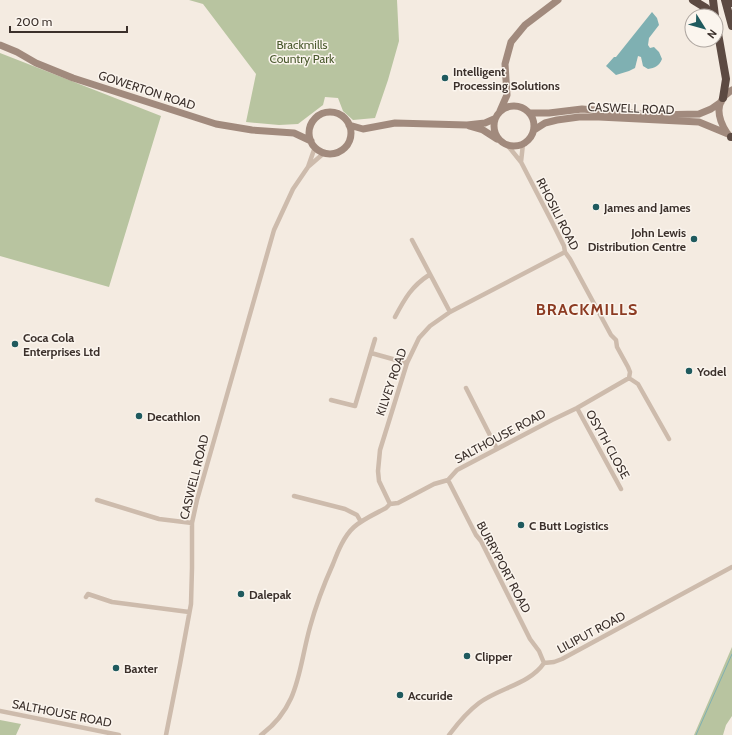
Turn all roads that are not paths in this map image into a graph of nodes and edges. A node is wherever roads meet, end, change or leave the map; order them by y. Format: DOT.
graph roads {
  1 [pos="558,0"];
  2 [pos="693,0"];
  3 [pos="725,0"];
  4 [pos="731,0"];
  5 [pos="732,3"];
  6 [pos="706,8"];
  7 [pos="732,26"];
  8 [pos="0,45"];
  9 [pos="719,48"];
  10 [pos="506,87"];
  11 [pos="732,90"];
  12 [pos="722,100"];
  13 [pos="515,105"];
  14 [pos="500,111"];
  15 [pos="530,113"];
  16 [pos="494,119"];
  17 [pos="349,125"];
  18 [pos="467,125"];
  19 [pos="310,127"];
  20 [pos="363,129"];
  21 [pos="534,130"];
  22 [pos="294,133"];
  23 [pos="731,136"];
  24 [pos="350,139"];
  25 [pos="500,141"];
  26 [pos="313,144"];
  27 [pos="523,144"];
  28 [pos="508,146"];
  29 [pos="324,153"];
  30 [pos="521,162"];
  31 [pos="308,167"];
  32 [pos="412,240"];
  33 [pos="565,252"];
  34 [pos="429,275"];
  35 [pos="450,312"];
  36 [pos="395,317"];
  37 [pos="375,339"];
  38 [pos="371,353"];
  39 [pos="407,363"];
  40 [pos="629,378"];
  41 [pos="466,388"];
  42 [pos="331,400"];
  43 [pos="577,408"];
  44 [pos="669,439"];
  45 [pos="497,449"];
  46 [pos="448,480"];
  47 [pos="621,489"];
  48 [pos="294,496"];
  49 [pos="97,500"];
  50 [pos="390,504"];
  51 [pos="361,522"];
  52 [pos="192,523"];
  53 [pos="732,567"];
  54 [pos="86,597"];
  55 [pos="189,612"];
  56 [pos="544,663"];
  57 [pos="0,711"];
  58 [pos="120,735"];
  59 [pos="166,735"];
  60 [pos="261,735"];
  61 [pos="449,735"];
  1 -- 10 [label="street"];
  2 -- 6 [label="highway"];
  3 -- 7 [label="highway"];
  4 -- 5 [label="highway"];
  8 -- 22 [label="street, GOWERTON ROAD"];
  9 -- 12 [label="highway"];
  10 -- 13 [label="street"];
  10 -- 14 [label="street"];
  11 -- 12 [label="street, CASWELL ROAD"];
  12 -- 15 [label="street, CASWELL ROAD"];
  12 -- 23 [label="street"];
  13 -- 14 [label="street"];
  13 -- 15 [label="street"];
  14 -- 16 [label="street"];
  15 -- 21 [label="street"];
  16 -- 18 [label="street"];
  16 -- 25 [label="street"];
  17 -- 19 [label="street"];
  17 -- 20 [label="street"];
  17 -- 24 [label="street"];
  18 -- 20 [label="street"];
  18 -- 25 [label="street"];
  19 -- 22 [label="street, GOWERTON ROAD"];
  19 -- 26 [label="street"];
  20 -- 24 [label="street"];
  21 -- 23 [label="street, CASWELL ROAD"];
  21 -- 27 [label="street"];
  22 -- 26 [label="street, GOWERTON ROAD"];
  24 -- 29 [label="street"];
  25 -- 28 [label="street"];
  26 -- 29 [label="street"];
  26 -- 31 [label="street, CASWELL ROAD"];
  27 -- 28 [label="street"];
  27 -- 30 [label="street"];
  28 -- 30 [label="street, RHOSILI ROAD"];
  29 -- 31 [label="street, CASWELL ROAD"];
  30 -- 33 [label="street, RHOSILI ROAD"];
  31 -- 52 [label="street, CASWELL ROAD"];
  32 -- 34 [label="street"];
  33 -- 35 [label="street, KILVEY ROAD"];
  33 -- 40 [label="street, RHOSILI ROAD"];
  34 -- 35 [label="street"];
  34 -- 36 [label="street"];
  35 -- 39 [label="street, KILVEY ROAD"];
  37 -- 38 [label="street"];
  38 -- 39 [label="street"];
  38 -- 42 [label="street"];
  39 -- 50 [label="street, KILVEY ROAD"];
  40 -- 43 [label="street, SALTHOUSE ROAD"];
  40 -- 44 [label="street, RHOSILI ROAD"];
  41 -- 45 [label="street"];
  43 -- 45 [label="street, SALTHOUSE ROAD"];
  43 -- 47 [label="street, OSYTH CLOSE"];
  45 -- 46 [label="street, SALTHOUSE ROAD"];
  46 -- 50 [label="street, SALTHOUSE ROAD"];
  46 -- 56 [label="street, BURRYPORT ROAD"];
  48 -- 51 [label="street"];
  49 -- 52 [label="street"];
  50 -- 51 [label="street, SALTHOUSE ROAD"];
  51 -- 60 [label="street, SALTHOUSE ROAD"];
  52 -- 55 [label="street, CASWELL ROAD"];
  53 -- 56 [label="street, LILIPUT ROAD"];
  54 -- 55 [label="street"];
  55 -- 59 [label="street, CASWELL ROAD"];
  56 -- 61 [label="street, LILIPUT ROAD"];
  57 -- 58 [label="street, SALTHOUSE ROAD"];
}
